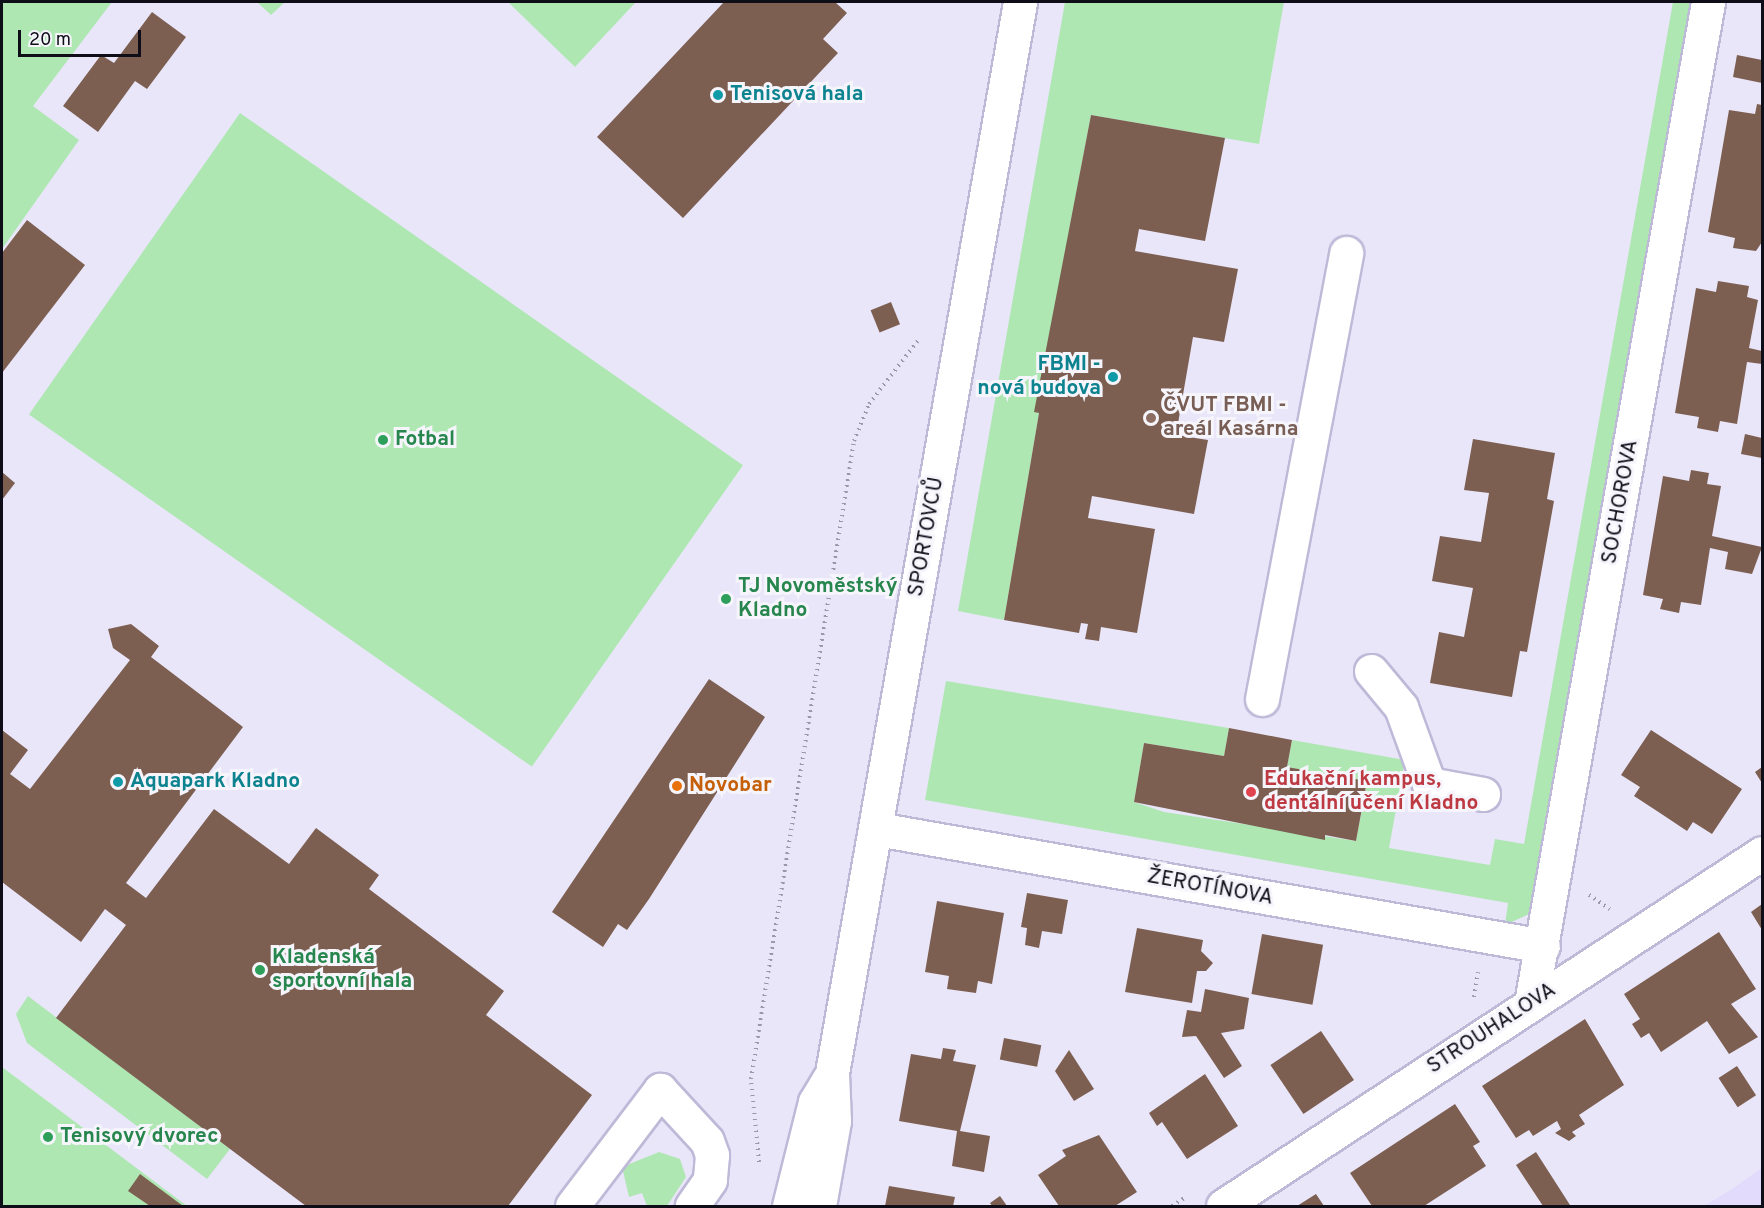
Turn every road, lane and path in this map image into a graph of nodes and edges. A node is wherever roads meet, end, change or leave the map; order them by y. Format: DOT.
graph roads {
  1 [pos="1020,2"];
  2 [pos="1708,2"];
  3 [pos="1346,253"];
  4 [pos="922,330"];
  5 [pos="1371,671"];
  6 [pos="1262,699"];
  7 [pos="1483,794"];
  8 [pos="878,830"];
  9 [pos="1762,853"];
  10 [pos="1586,885"];
  11 [pos="1618,914"];
  12 [pos="1543,946"];
  13 [pos="1472,964"];
  14 [pos="1474,1001"];
  15 [pos="1531,1003"];
  16 [pos="832,1072"];
  17 [pos="760,1168"];
  18 [pos="1192,1193"];
  19 [pos="572,1206"];
  20 [pos="692,1206"];
  21 [pos="789,1206"];
  22 [pos="819,1206"];
  23 [pos="1172,1206"];
  24 [pos="1222,1206"];
  1 -- 8 [label="street, SPORTOVCŮ"];
  2 -- 12 [label="street, SOCHOROVA"];
  3 -- 6 [label="street"];
  4 -- 17 [label="path"];
  5 -- 7 [label="street"];
  8 -- 12 [label="street, ŽEROTÍNOVA"];
  8 -- 16 [label="street, SPORTOVCŮ"];
  9 -- 15 [label="street, STROUHALOVA"];
  10 -- 11 [label="path"];
  12 -- 15 [label="street, SOCHOROVA"];
  13 -- 14 [label="path"];
  15 -- 24 [label="street, STROUHALOVA"];
  16 -- 21 [label="street, SPORTOVCŮ"];
  16 -- 22 [label="street, SPORTOVCŮ"];
  18 -- 23 [label="path"];
  19 -- 20 [label="street"];
}
